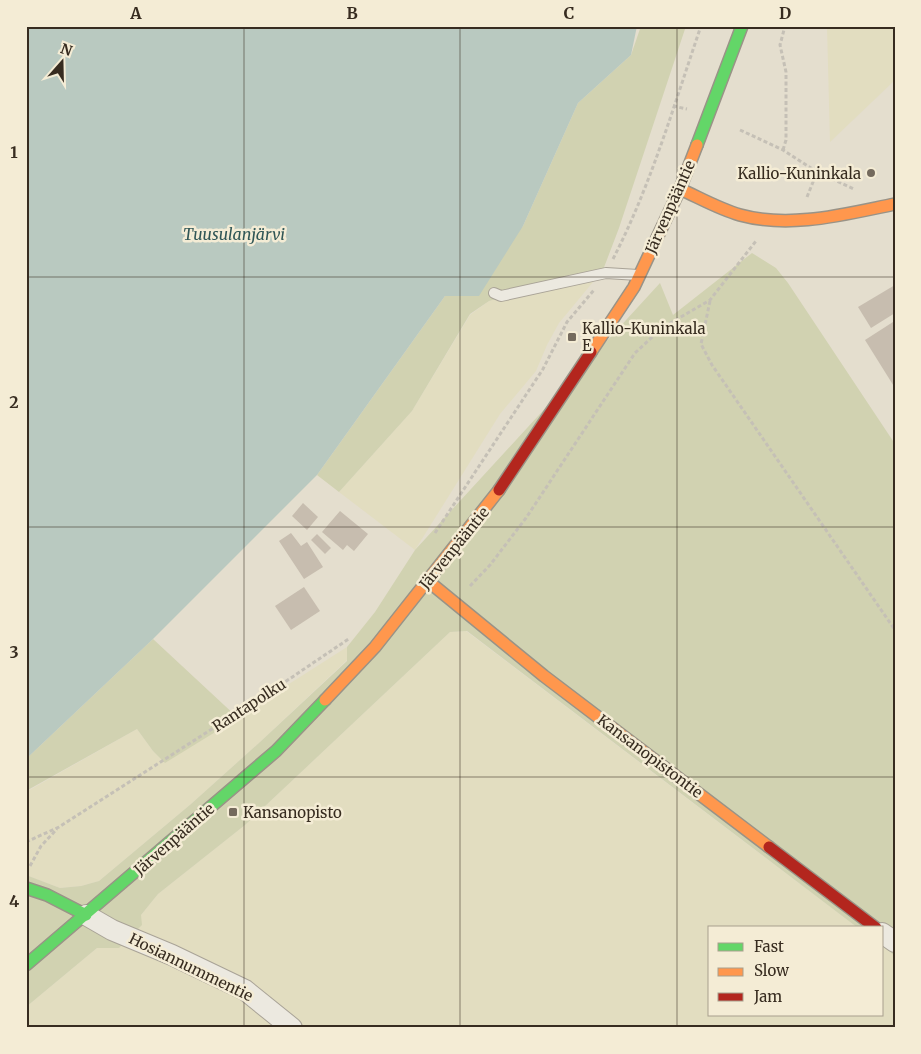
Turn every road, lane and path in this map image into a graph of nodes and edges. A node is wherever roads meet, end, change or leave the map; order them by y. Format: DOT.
graph roads {
  1 [pos="701,26"];
  2 [pos="742,26"];
  3 [pos="785,26"];
  4 [pos="740,130"];
  5 [pos="783,150"];
  6 [pos="680,189"];
  7 [pos="895,204"];
  8 [pos="868,209"];
  9 [pos="775,221"];
  10 [pos="606,273"];
  11 [pos="640,275"];
  12 [pos="494,294"];
  13 [pos="710,300"];
  14 [pos="432,537"];
  15 [pos="428,582"];
  16 [pos="454,602"];
  17 [pos="895,630"];
  18 [pos="352,636"];
  19 [pos="59,827"];
  20 [pos="26,842"];
  21 [pos="26,873"];
  22 [pos="26,888"];
  23 [pos="86,915"];
  24 [pos="873,926"];
  25 [pos="884,934"];
  26 [pos="895,942"];
  27 [pos="26,966"];
  28 [pos="292,1028"];
  1 -- 10 [label="path"];
  2 -- 6 [label="main road, Järvenpääntie"];
  3 -- 5 [label="path"];
  4 -- 5 [label="path"];
  5 -- 8 [label="path"];
  6 -- 9 [label="main road"];
  6 -- 11 [label="main road, Järvenpääntie"];
  7 -- 8 [label="main road"];
  8 -- 9 [label="main road"];
  9 -- 13 [label="path"];
  10 -- 11 [label="lane"];
  10 -- 12 [label="lane"];
  10 -- 14 [label="path"];
  11 -- 15 [label="main road, Järvenpääntie"];
  13 -- 16 [label="path"];
  13 -- 17 [label="path"];
  15 -- 16 [label="main road, Kansanopistontie"];
  15 -- 23 [label="main road, Järvenpääntie"];
  16 -- 24 [label="main road, Kansanopistontie"];
  18 -- 19 [label="path, Rantapolku"];
  19 -- 20 [label="path, Rantapolku"];
  19 -- 21 [label="path, Rantapolku"];
  22 -- 23 [label="main road"];
  23 -- 27 [label="main road, Järvenpääntie"];
  23 -- 28 [label="street, Hosiannummentie"];
  25 -- 26 [label="street"];
}
